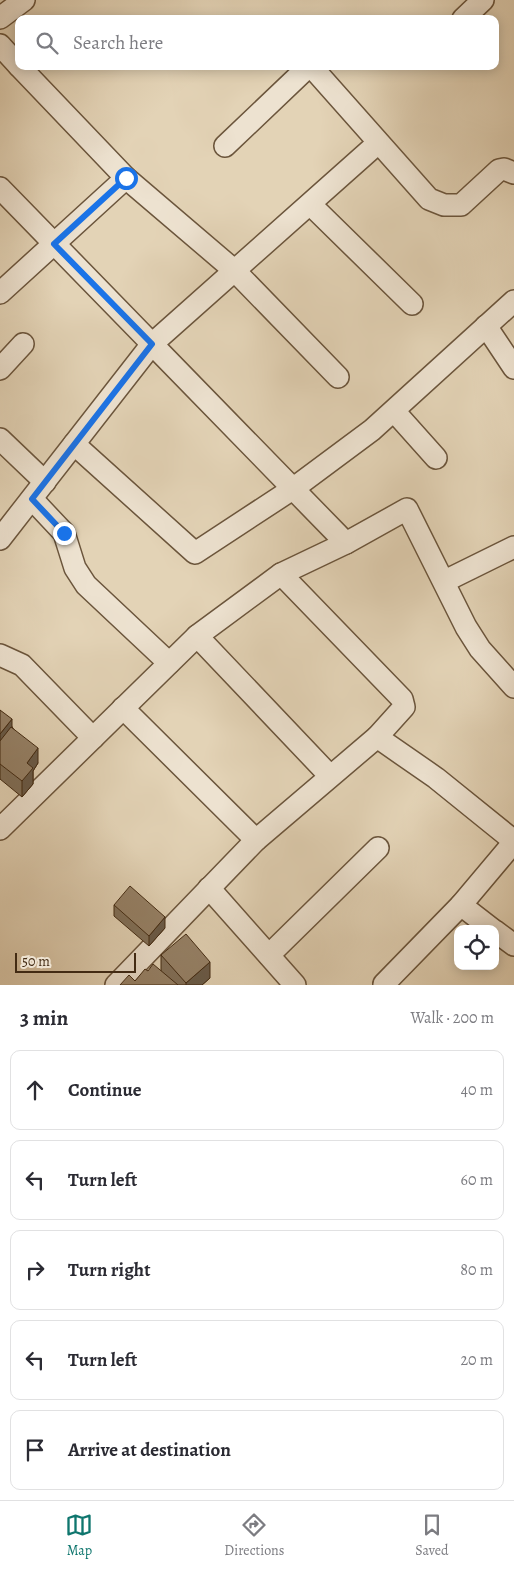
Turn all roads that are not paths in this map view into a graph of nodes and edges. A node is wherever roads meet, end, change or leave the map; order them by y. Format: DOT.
graph roads {
  1 [pos="24,0"];
  2 [pos="483,0"];
  3 [pos="467,15"];
  4 [pos="0,18"];
  5 [pos="0,46"];
  6 [pos="15,62"];
  7 [pos="23,70"];
  8 [pos="306,70"];
  9 [pos="314,70"];
  10 [pos="378,143"];
  11 [pos="224,146"];
  12 [pos="514,174"];
  13 [pos="126,178"];
  14 [pos="0,188"];
  15 [pos="311,205"];
  16 [pos="54,244"];
  17 [pos="235,271"];
  18 [pos="0,293"];
  19 [pos="514,301"];
  20 [pos="412,304"];
  21 [pos="486,326"];
  22 [pos="22,344"];
  23 [pos="152,344"];
  24 [pos="514,368"];
  25 [pos="0,369"];
  26 [pos="338,377"];
  27 [pos="394,411"];
  28 [pos="0,439"];
  29 [pos="74,444"];
  30 [pos="436,458"];
  31 [pos="45,482"];
  32 [pos="294,488"];
  33 [pos="32,499"];
  34 [pos="0,539"];
  35 [pos="346,543"];
  36 [pos="514,546"];
  37 [pos="282,574"];
  38 [pos="445,581"];
  39 [pos="197,636"];
  40 [pos="0,655"];
  41 [pos="169,662"];
  42 [pos="514,686"];
  43 [pos="123,708"];
  44 [pos="377,737"];
  45 [pos="93,738"];
  46 [pos="330,776"];
  47 [pos="1,828"];
  48 [pos="256,840"];
  49 [pos="514,841"];
  50 [pos="378,848"];
  51 [pos="209,888"];
  52 [pos="461,905"];
  53 [pos="487,925"];
  54 [pos="499,934"];
  55 [pos="514,945"];
  56 [pos="269,955"];
  57 [pos="116,985"];
  58 [pos="295,985"];
  59 [pos="384,985"];
  1 -- 4 [label="street"];
  2 -- 3 [label="street"];
  5 -- 6 [label="street"];
  7 -- 13 [label="street"];
  8 -- 11 [label="street"];
  9 -- 10 [label="street"];
  10 -- 12 [label="street"];
  10 -- 15 [label="street"];
  13 -- 16 [label="street"];
  13 -- 17 [label="street"];
  14 -- 16 [label="street"];
  15 -- 17 [label="street"];
  15 -- 20 [label="street"];
  16 -- 18 [label="street"];
  16 -- 23 [label="street"];
  17 -- 23 [label="street"];
  17 -- 26 [label="street"];
  19 -- 21 [label="street"];
  21 -- 24 [label="street"];
  21 -- 27 [label="street"];
  22 -- 25 [label="street"];
  23 -- 29 [label="street"];
  23 -- 32 [label="street"];
  27 -- 30 [label="street"];
  27 -- 32 [label="street"];
  28 -- 31 [label="street"];
  29 -- 31 [label="street"];
  29 -- 32 [label="street"];
  31 -- 33 [label="street"];
  32 -- 35 [label="street"];
  33 -- 34 [label="street"];
  33 -- 41 [label="street"];
  35 -- 37 [label="street"];
  35 -- 38 [label="street"];
  36 -- 38 [label="street"];
  37 -- 39 [label="street"];
  37 -- 44 [label="street"];
  38 -- 42 [label="street"];
  39 -- 41 [label="street"];
  39 -- 46 [label="street"];
  40 -- 45 [label="street"];
  41 -- 43 [label="street"];
  43 -- 45 [label="street"];
  43 -- 48 [label="street"];
  44 -- 46 [label="street"];
  44 -- 49 [label="street"];
  45 -- 47 [label="street"];
  46 -- 48 [label="street"];
  48 -- 51 [label="street"];
  49 -- 52 [label="street"];
  50 -- 56 [label="street"];
  51 -- 56 [label="street"];
  51 -- 57 [label="street"];
  52 -- 53 [label="street"];
  52 -- 59 [label="street"];
  54 -- 55 [label="street"];
  56 -- 58 [label="street"];
}
